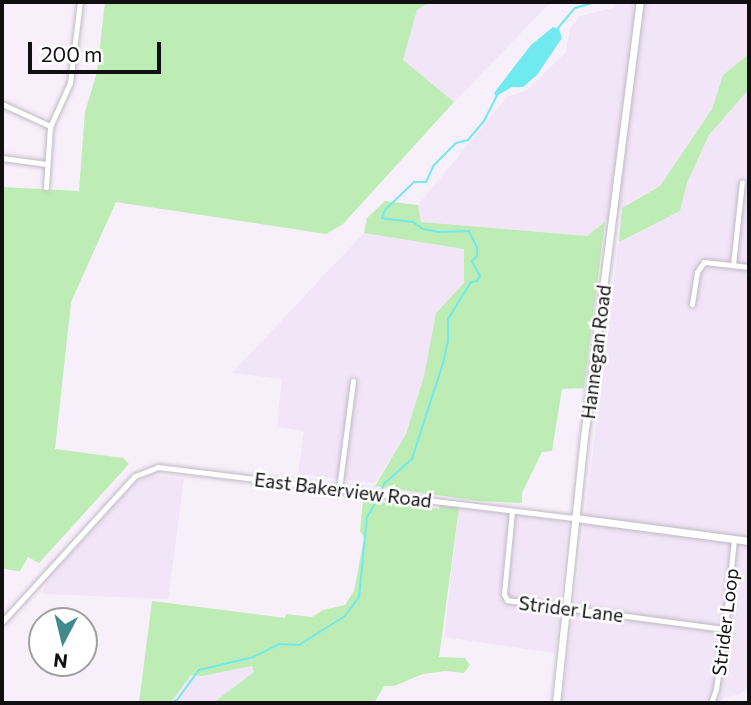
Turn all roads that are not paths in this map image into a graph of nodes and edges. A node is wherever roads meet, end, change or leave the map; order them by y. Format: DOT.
graph roads {
  1 [pos="80,2"];
  2 [pos="640,2"];
  3 [pos="2,104"];
  4 [pos="50,126"];
  5 [pos="2,158"];
  6 [pos="47,164"];
  7 [pos="742,182"];
  8 [pos="46,187"];
  9 [pos="733,265"];
  10 [pos="749,267"];
  11 [pos="692,304"];
  12 [pos="353,382"];
  13 [pos="339,489"];
  14 [pos="512,510"];
  15 [pos="575,518"];
  16 [pos="734,539"];
  17 [pos="749,541"];
  18 [pos="566,609"];
  19 [pos="2,622"];
  20 [pos="725,629"];
  21 [pos="556,703"];
  22 [pos="711,703"];
  1 -- 4 [label="street"];
  2 -- 15 [label="main road, Hannegan Road"];
  3 -- 4 [label="street"];
  4 -- 6 [label="street"];
  5 -- 6 [label="street"];
  6 -- 8 [label="street"];
  7 -- 9 [label="street"];
  9 -- 10 [label="street"];
  9 -- 11 [label="street"];
  12 -- 13 [label="street"];
  13 -- 14 [label="street, East Bakerview Road"];
  13 -- 19 [label="street, East Bakerview Road"];
  14 -- 15 [label="street, East Bakerview Road"];
  14 -- 18 [label="street, Strider Lane"];
  15 -- 16 [label="main road, East Bakerview Road"];
  15 -- 18 [label="main road, Hannegan Road"];
  16 -- 17 [label="main road, East Bakerview Road"];
  16 -- 20 [label="street, Strider Loop"];
  18 -- 20 [label="street, Strider Lane"];
  18 -- 21 [label="main road, Hannegan Road"];
  20 -- 22 [label="street, Strider Loop"];
}
